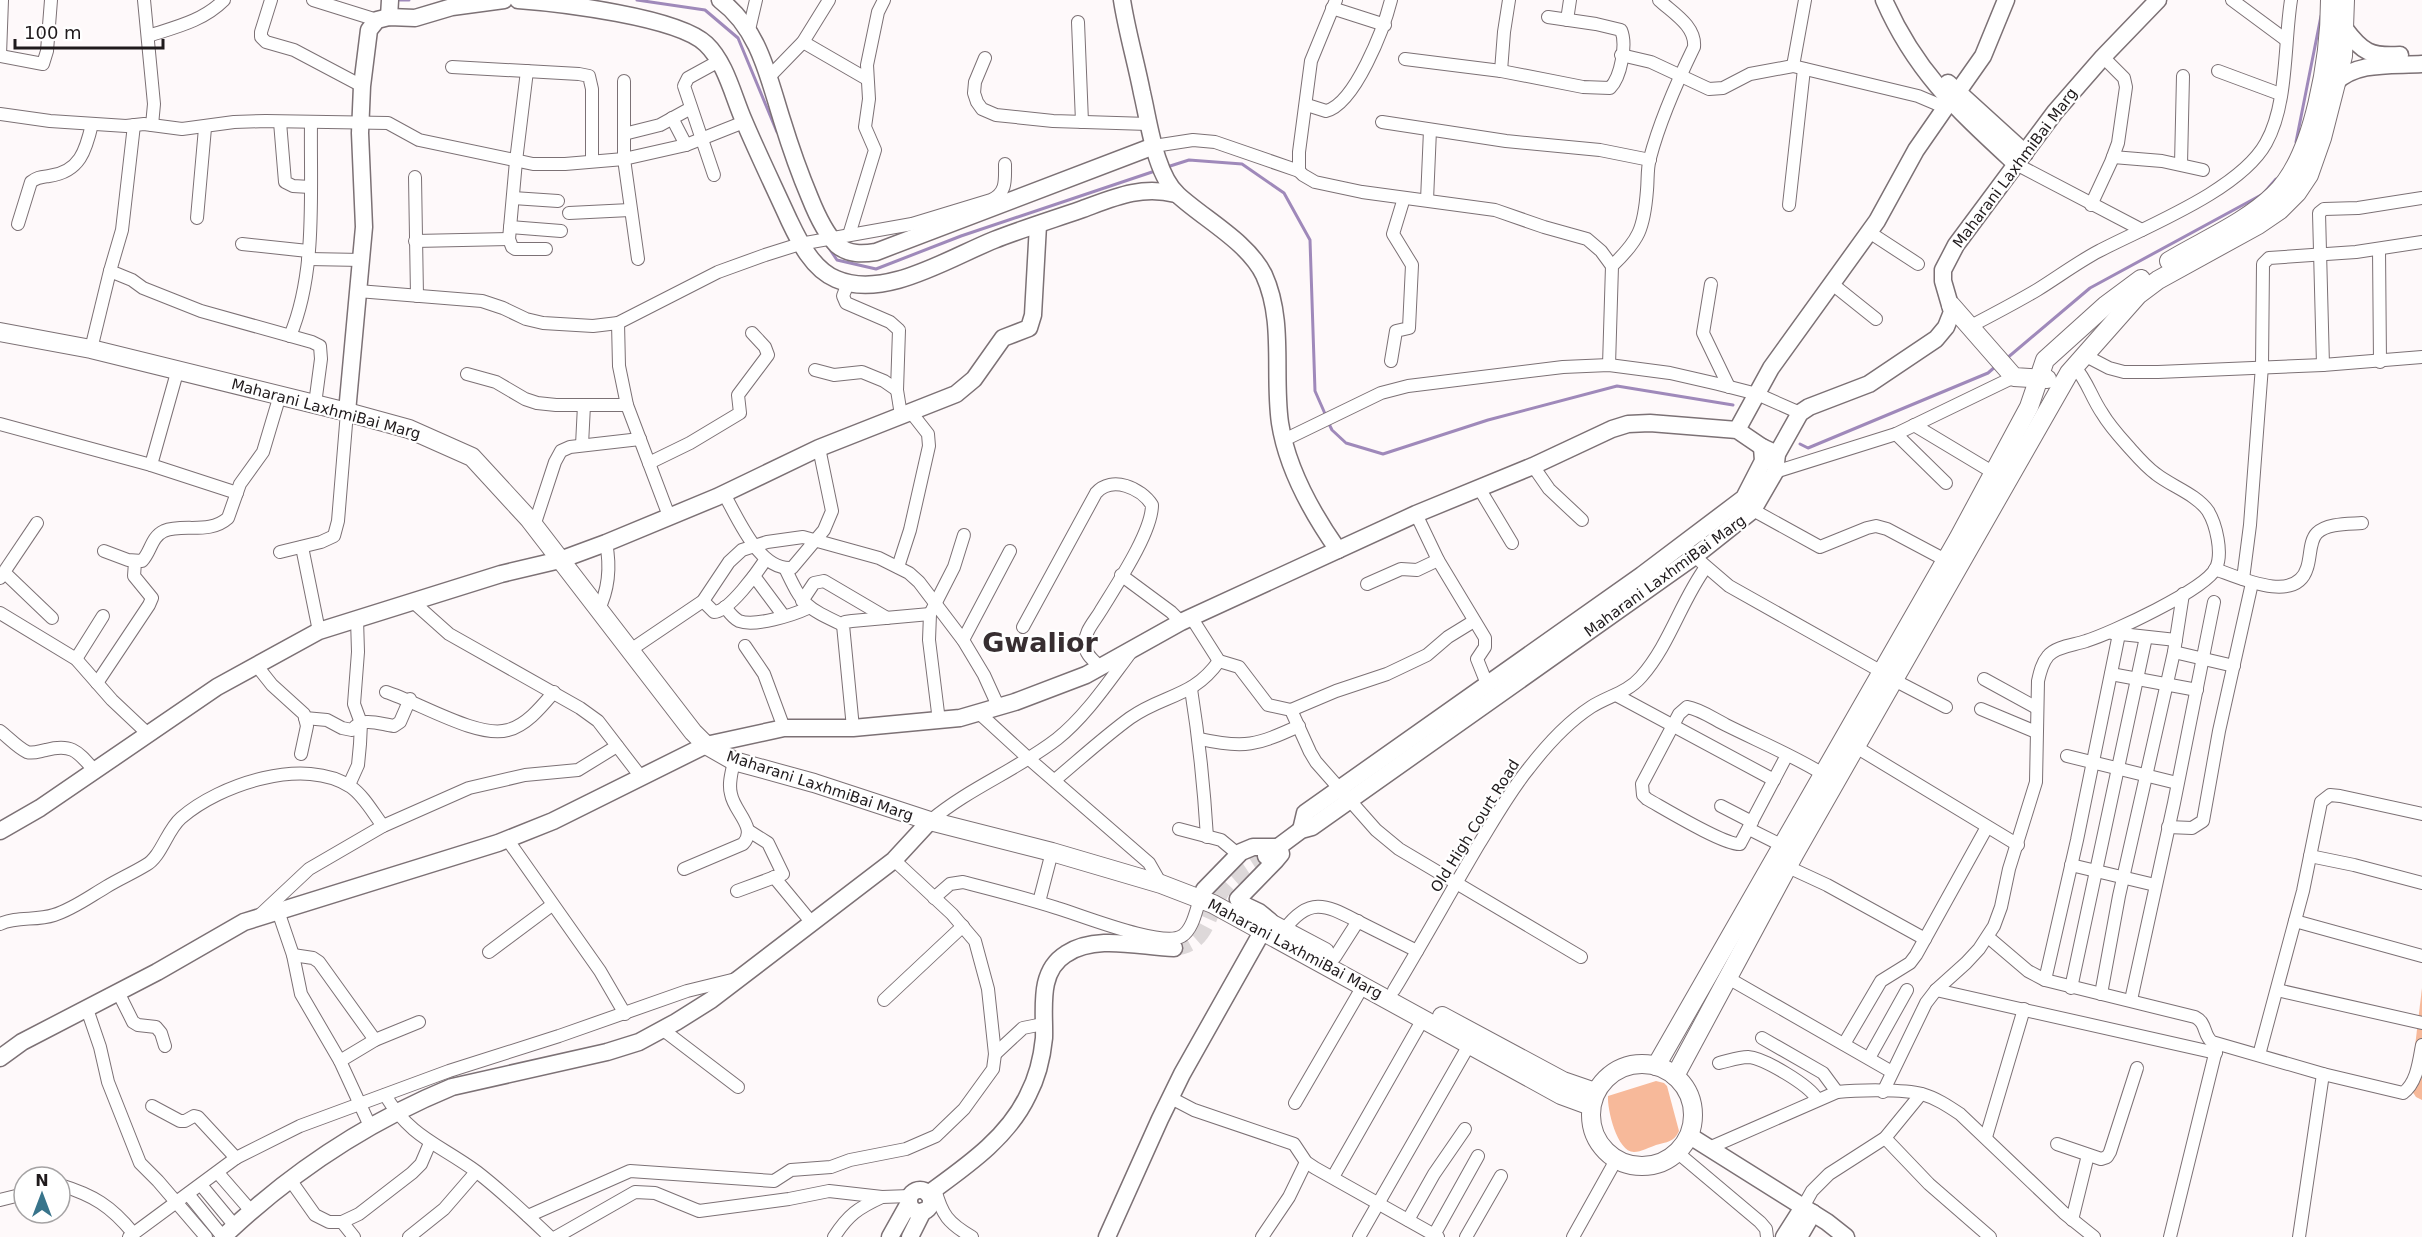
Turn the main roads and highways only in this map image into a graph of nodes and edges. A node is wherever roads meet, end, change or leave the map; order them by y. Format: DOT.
graph roads {
  1 [pos="2330,0"];
  2 [pos="2345,0"];
  3 [pos="2337,32"];
  4 [pos="2337,71"];
  5 [pos="1951,305"];
  6 [pos="0,332"];
  7 [pos="2055,350"];
  8 [pos="2061,370"];
  9 [pos="1952,563"];
  10 [pos="1888,676"];
  11 [pos="1272,928"];
  12 [pos="1656,1065"];
  13 [pos="1675,1076"];
  14 [pos="1593,1099"];
  1 -- 3 [label="main road"];
  2 -- 3 [label="main road"];
  3 -- 4 [label="main road"];
  4 -- 7 [label="main road"];
  4 -- 8 [label="main road"];
  5 -- 8 [label="main road"];
  6 -- 11 [label="main road, Maharani LaxhmiBai Marg"];
  7 -- 8 [label="main road"];
  7 -- 8 [label="main road"];
  8 -- 9 [label="main road"];
  8 -- 9 [label="main road"];
  9 -- 10 [label="main road"];
  10 -- 12 [label="main road"];
  10 -- 13 [label="main road"];
  11 -- 14 [label="main road"];
  11 -- 14 [label="main road, Maharani LaxhmiBai Marg"];
  12 -- 13 [label="main road"];
  12 -- 14 [label="main road"];
  13 -- 14 [label="main road"];
}
